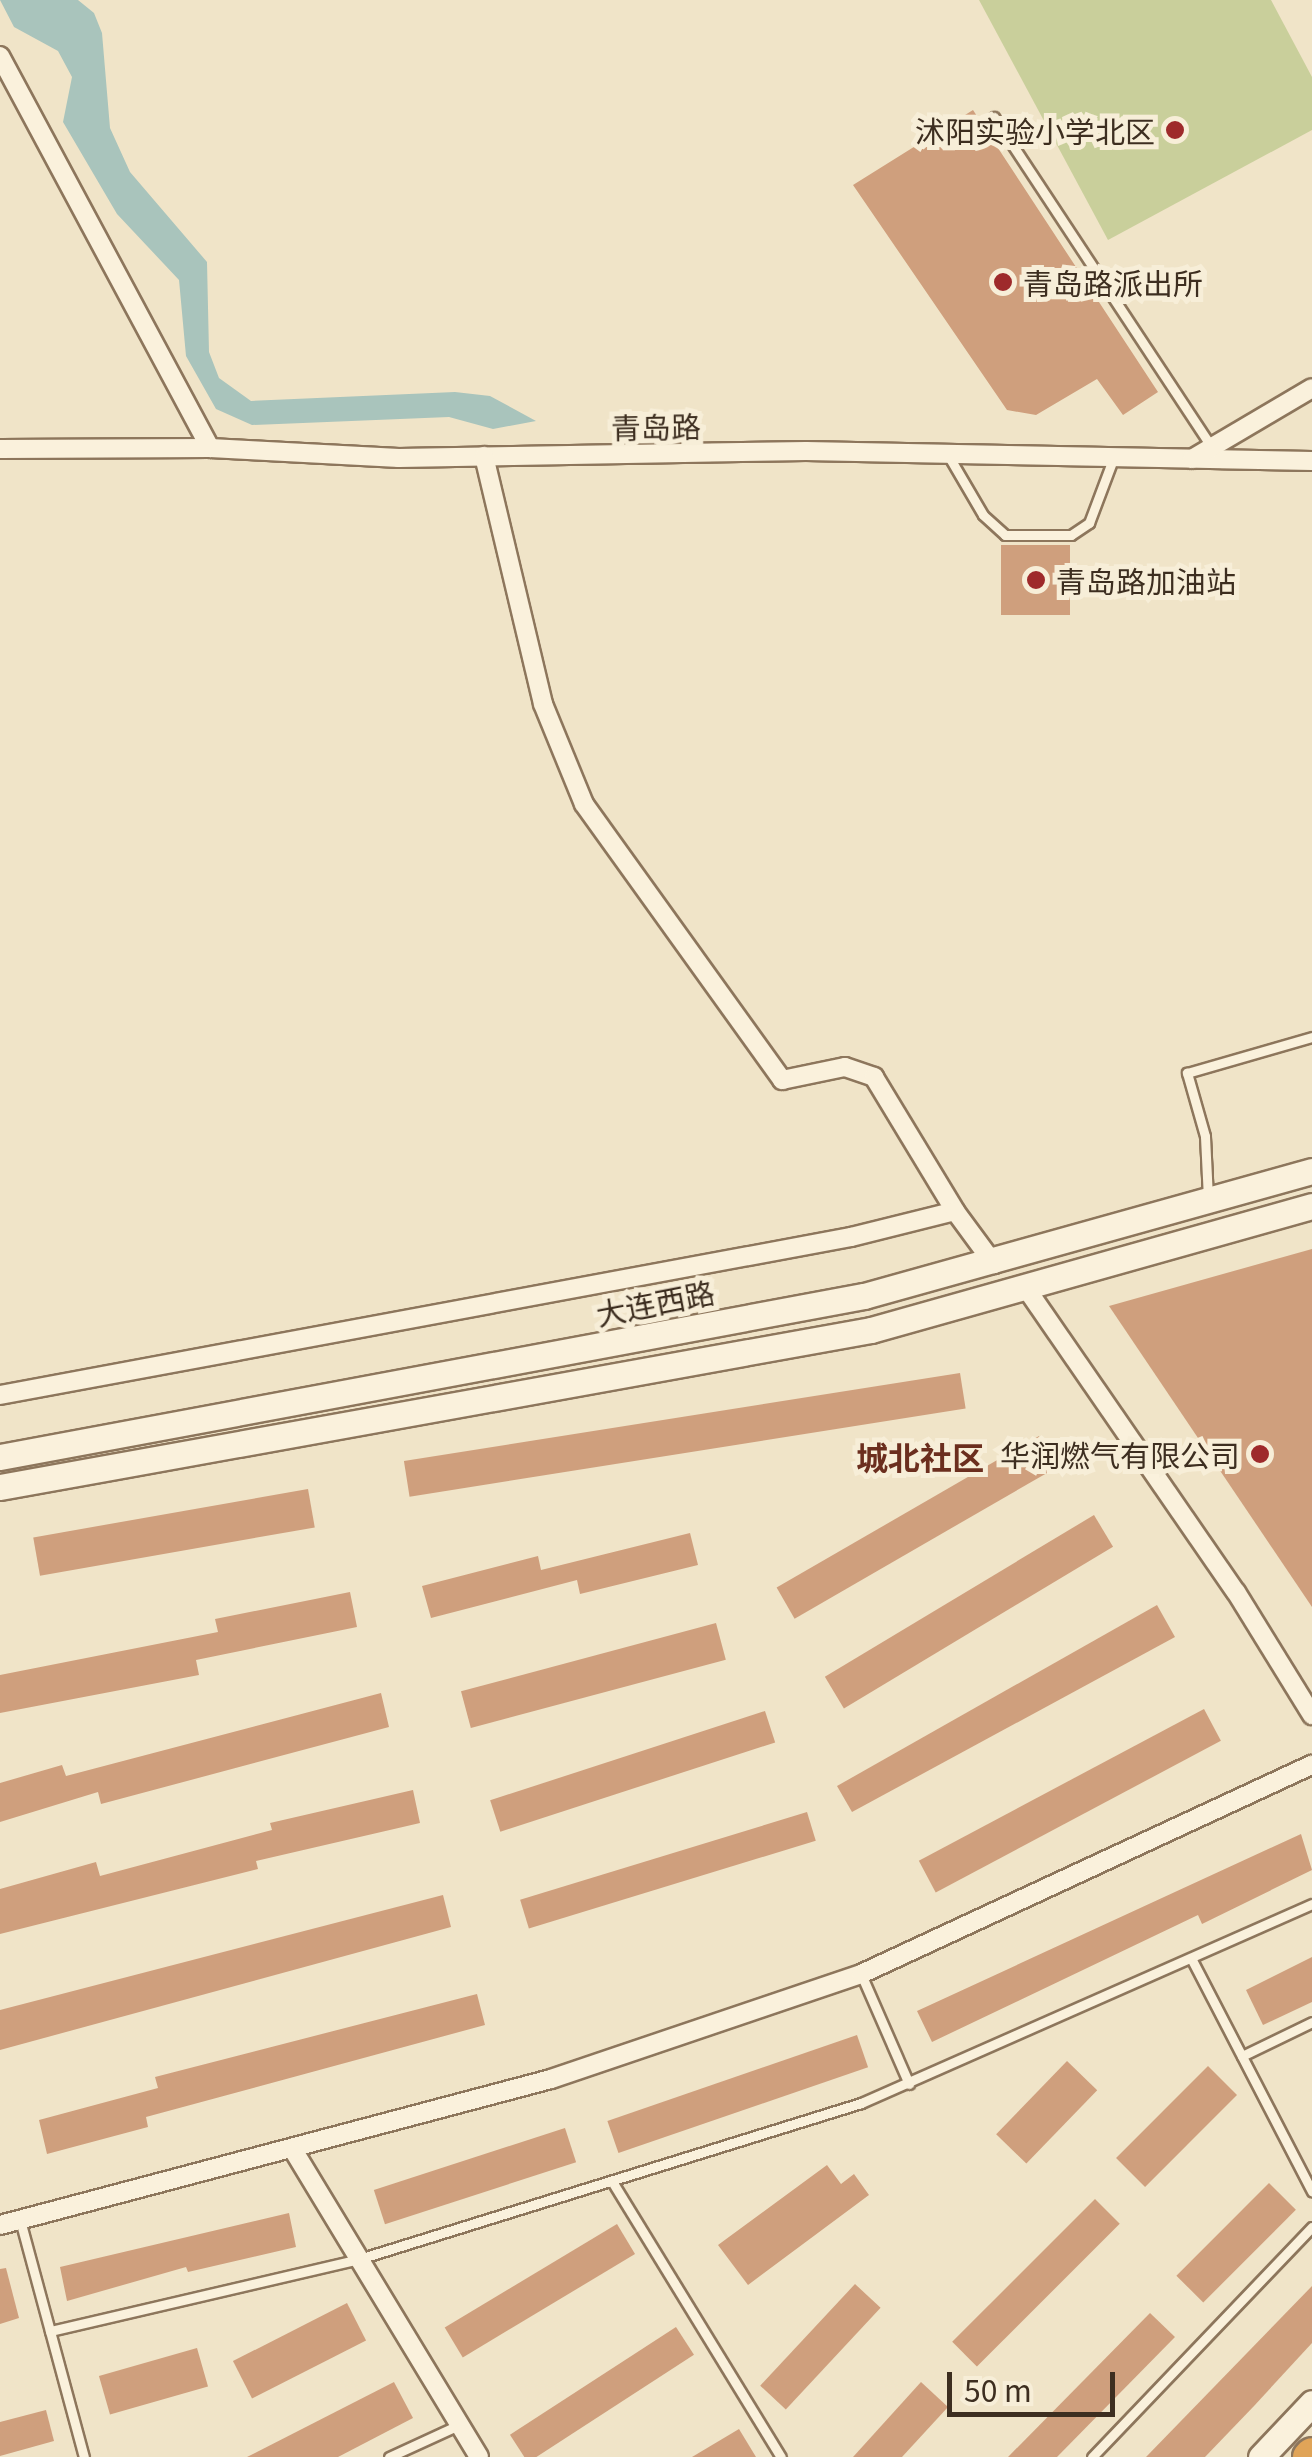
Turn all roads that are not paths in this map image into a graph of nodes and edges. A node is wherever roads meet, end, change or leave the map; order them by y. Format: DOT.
graph roads {
  1 [pos="0,56"];
  2 [pos="994,117"];
  3 [pos="1312,388"];
  4 [pos="1212,447"];
  5 [pos="0,448"];
  6 [pos="210,448"];
  7 [pos="948,455"];
  8 [pos="484,456"];
  9 [pos="1113,459"];
  10 [pos="1312,461"];
  11 [pos="1188,462"];
  12 [pos="1312,1036"];
  13 [pos="1312,1171"];
  14 [pos="1208,1202"];
  15 [pos="1312,1206"];
  16 [pos="955,1211"];
  17 [pos="994,1264"];
  18 [pos="1026,1288"];
  19 [pos="0,1395"];
  20 [pos="0,1458"];
  21 [pos="0,1487"];
  22 [pos="1312,1715"];
  23 [pos="1312,1764"];
  24 [pos="1312,1904"];
  25 [pos="1191,1958"];
  26 [pos="862,1974"];
  27 [pos="1312,2022"];
  28 [pos="1242,2056"];
  29 [pos="908,2084"];
  30 [pos="292,2148"];
  31 [pos="613,2183"];
  32 [pos="1312,2192"];
  33 [pos="20,2220"];
  34 [pos="0,2225"];
  35 [pos="1312,2228"];
  36 [pos="359,2259"];
  37 [pos="50,2332"];
  38 [pos="1312,2403"];
  39 [pos="459,2425"];
  40 [pos="84,2457"];
  41 [pos="389,2457"];
  42 [pos="478,2457"];
  43 [pos="781,2457"];
  44 [pos="1092,2457"];
  45 [pos="1261,2457"];
  1 -- 6 [label="street"];
  2 -- 4 [label="lane"];
  3 -- 4 [label="street"];
  4 -- 11 [label="street"];
  5 -- 6 [label="street, 青岛路"];
  6 -- 8 [label="street, 青岛路"];
  7 -- 8 [label="street, 青岛路"];
  7 -- 9 [label="street, 青岛路"];
  7 -- 9 [label="lane"];
  8 -- 16 [label="street"];
  9 -- 11 [label="street, 青岛路"];
  10 -- 11 [label="street, 青岛路"];
  12 -- 14 [label="lane"];
  13 -- 14 [label="main road, 大连西路"];
  14 -- 17 [label="main road, 大连西路"];
  15 -- 18 [label="main road"];
  16 -- 17 [label="street"];
  16 -- 19 [label="street"];
  17 -- 20 [label="main road, 大连西路"];
  18 -- 21 [label="main road"];
  18 -- 22 [label="street"];
  23 -- 26 [label="street"];
  24 -- 25 [label="lane"];
  25 -- 28 [label="lane"];
  25 -- 29 [label="lane"];
  26 -- 29 [label="lane"];
  26 -- 30 [label="street"];
  27 -- 28 [label="lane"];
  28 -- 32 [label="lane"];
  29 -- 31 [label="lane"];
  30 -- 33 [label="street"];
  30 -- 36 [label="street"];
  31 -- 36 [label="lane"];
  31 -- 43 [label="lane"];
  33 -- 34 [label="street"];
  33 -- 37 [label="lane"];
  35 -- 44 [label="lane"];
  36 -- 37 [label="lane"];
  36 -- 39 [label="street"];
  37 -- 40 [label="lane"];
  38 -- 45 [label="main road"];
  39 -- 41 [label="lane"];
  39 -- 42 [label="street"];
}
